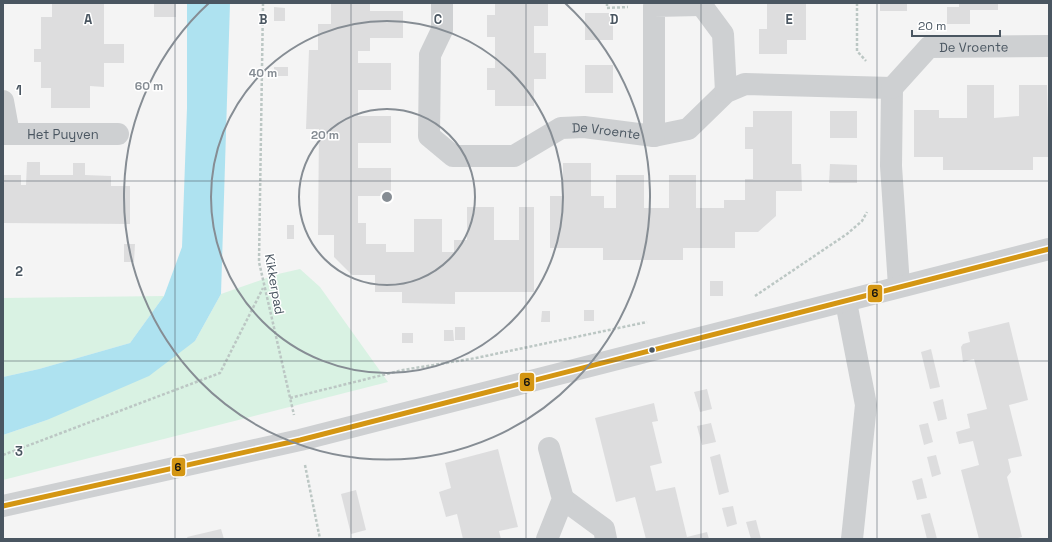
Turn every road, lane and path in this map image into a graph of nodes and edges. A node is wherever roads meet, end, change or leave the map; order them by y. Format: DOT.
graph roads {
  1 [pos="263,3"];
  2 [pos="442,3"];
  3 [pos="857,3"];
  4 [pos="700,4"];
  5 [pos="1049,46"];
  6 [pos="892,88"];
  7 [pos="726,92"];
  8 [pos="3,101"];
  9 [pos="6,134"];
  10 [pos="118,134"];
  11 [pos="654,136"];
  12 [pos="869,207"];
  13 [pos="1049,249"];
  14 [pos="899,286"];
  15 [pos="263,287"];
  16 [pos="750,299"];
  17 [pos="846,302"];
  18 [pos="648,322"];
  19 [pos="290,398"];
  20 [pos="300,440"];
  21 [pos="549,448"];
  22 [pos="3,455"];
  23 [pos="563,499"];
  24 [pos="3,506"];
  25 [pos="320,539"];
  26 [pos="547,539"];
  27 [pos="606,539"];
  28 [pos="852,539"];
  1 -- 15 [label="path, Kikkerpad"];
  2 -- 11 [label="street, De Vroente"];
  3 -- 6 [label="path"];
  4 -- 7 [label="street"];
  4 -- 11 [label="street"];
  5 -- 6 [label="street, De Vroente"];
  6 -- 7 [label="street, De Vroente"];
  6 -- 14 [label="street"];
  7 -- 11 [label="street, De Vroente"];
  8 -- 9 [label="street, Het Puyven"];
  9 -- 10 [label="street, Het Puyven"];
  12 -- 16 [label="path"];
  13 -- 14 [label="street"];
  14 -- 17 [label="street"];
  15 -- 19 [label="path, Kikkerpad"];
  15 -- 22 [label="path"];
  17 -- 20 [label="street"];
  17 -- 28 [label="street"];
  18 -- 19 [label="path"];
  19 -- 20 [label="path, Kikkerpad"];
  20 -- 24 [label="street"];
  20 -- 25 [label="path, Kikkerpad"];
  21 -- 23 [label="street"];
  23 -- 26 [label="street"];
  23 -- 27 [label="street"];
}
